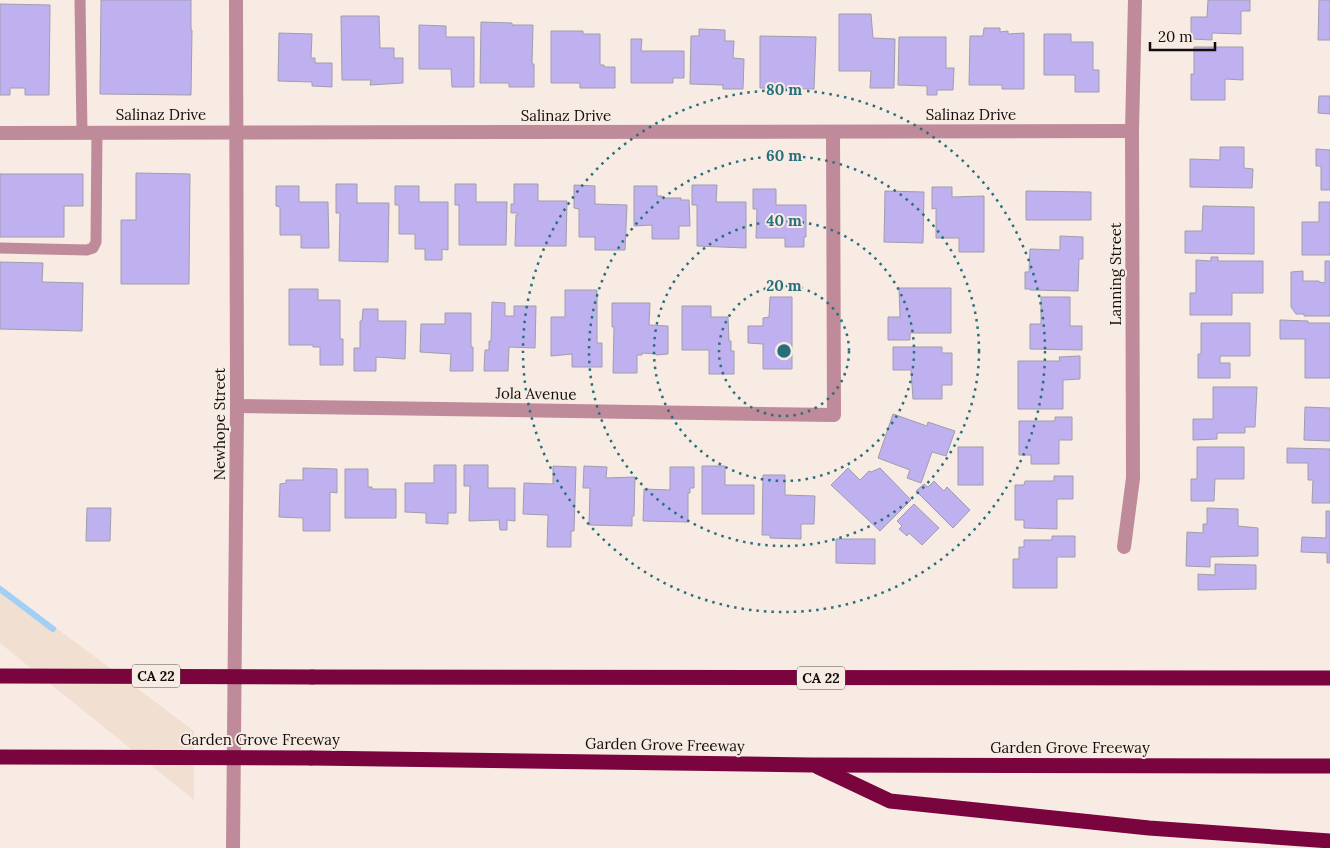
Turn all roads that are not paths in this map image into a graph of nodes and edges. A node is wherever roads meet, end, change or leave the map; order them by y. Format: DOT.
graph roads {
  1 [pos="80,0"];
  2 [pos="236,0"];
  3 [pos="1135,0"];
  4 [pos="236,131"];
  5 [pos="1132,131"];
  6 [pos="82,132"];
  7 [pos="97,132"];
  8 [pos="833,132"];
  9 [pos="0,133"];
  10 [pos="0,248"];
  11 [pos="237,406"];
  12 [pos="1124,548"];
  13 [pos="0,676"];
  14 [pos="1330,678"];
  15 [pos="0,757"];
  16 [pos="812,764"];
  17 [pos="1330,766"];
  18 [pos="1330,841"];
  19 [pos="233,848"];
  1 -- 6 [label="lane"];
  2 -- 4 [label="street, Newhope Street"];
  3 -- 5 [label="street, Lanning Street"];
  4 -- 7 [label="street, Salinaz Drive"];
  4 -- 8 [label="street, Salinaz Drive"];
  4 -- 11 [label="street, Newhope Street"];
  5 -- 8 [label="street, Salinaz Drive"];
  5 -- 12 [label="street, Lanning Street"];
  6 -- 7 [label="street, Salinaz Drive"];
  6 -- 9 [label="street, Salinaz Drive"];
  7 -- 10 [label="lane"];
  8 -- 11 [label="street, Jola Avenue"];
  11 -- 19 [label="street, Newhope Street"];
  13 -- 14 [label="highway, CA 22, bridge"];
  15 -- 16 [label="highway, Garden Grove Freeway, bridge"];
  16 -- 17 [label="highway, Garden Grove Freeway"];
  16 -- 18 [label="highway"];
}
